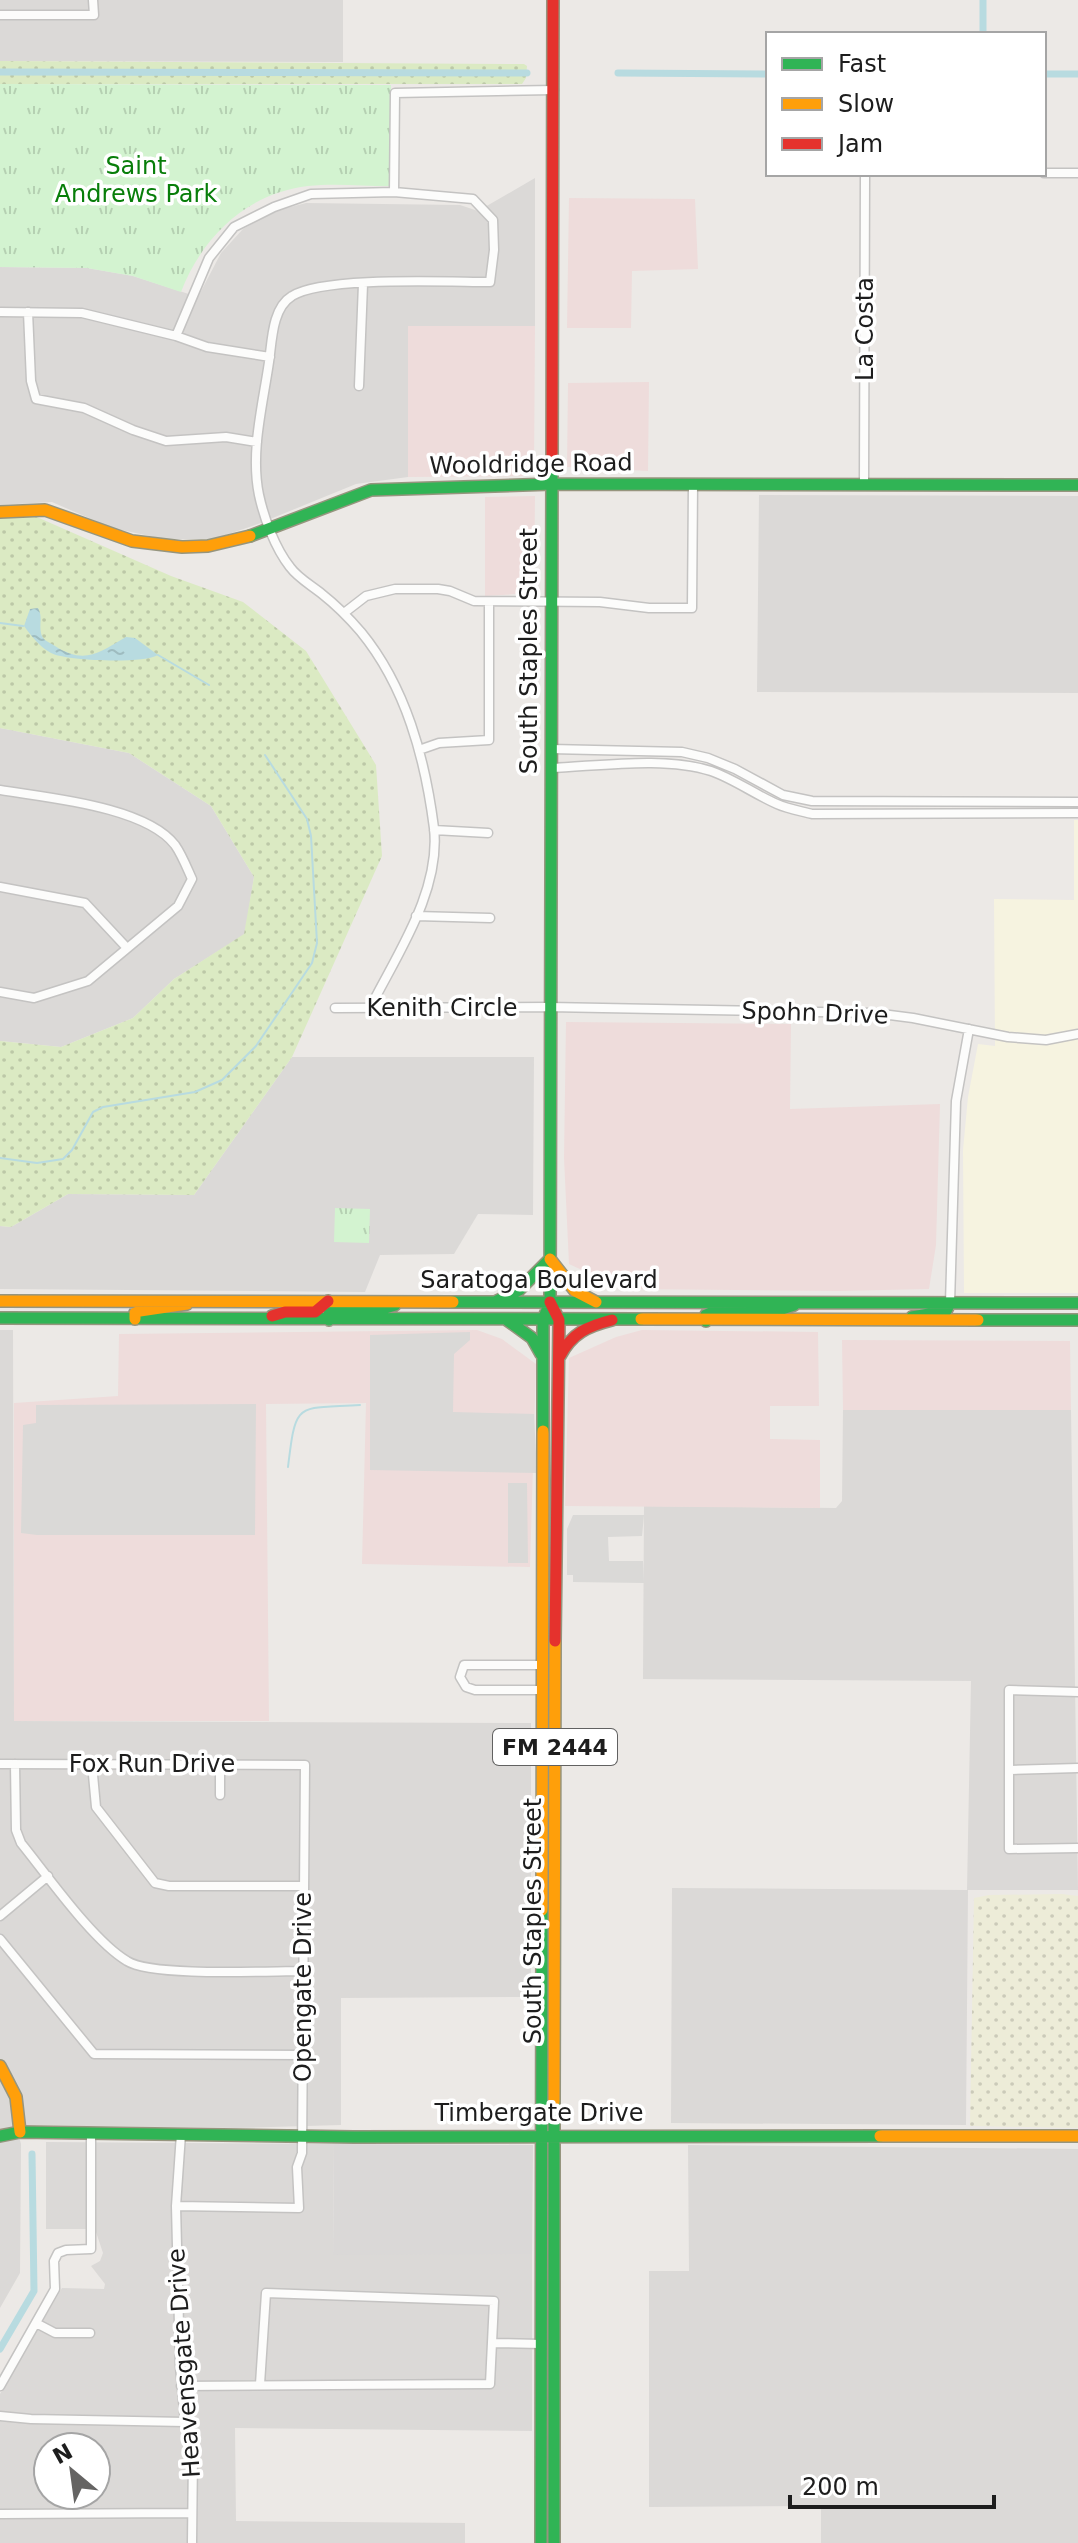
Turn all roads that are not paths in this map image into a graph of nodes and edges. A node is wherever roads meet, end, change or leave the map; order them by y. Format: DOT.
graph roads {
  1 [pos="93,0"];
  2 [pos="553,0"];
  3 [pos="0,15"];
  4 [pos="554,90"];
  5 [pos="1046,173"];
  6 [pos="1078,173"];
  7 [pos="865,176"];
  8 [pos="394,192"];
  9 [pos="363,284"];
  10 [pos="0,312"];
  11 [pos="28,312"];
  12 [pos="176,336"];
  13 [pos="270,357"];
  14 [pos="359,386"];
  15 [pos="257,442"];
  16 [pos="552,484"];
  17 [pos="693,484"];
  18 [pos="864,484"];
  19 [pos="1078,485"];
  20 [pos="0,512"];
  21 [pos="270,529"];
  22 [pos="489,602"];
  23 [pos="550,603"];
  24 [pos="344,613"];
  25 [pos="551,749"];
  26 [pos="419,750"];
  27 [pos="651,753"];
  28 [pos="651,764"];
  29 [pos="723,764"];
  30 [pos="551,768"];
  31 [pos="718,774"];
  32 [pos="0,790"];
  33 [pos="840,802"];
  34 [pos="950,802"];
  35 [pos="1076,802"];
  36 [pos="1076,813"];
  37 [pos="840,814"];
  38 [pos="950,814"];
  39 [pos="434,830"];
  40 [pos="488,833"];
  41 [pos="0,887"];
  42 [pos="416,916"];
  43 [pos="490,918"];
  44 [pos="127,948"];
  45 [pos="0,992"];
  46 [pos="549,1007"];
  47 [pos="335,1008"];
  48 [pos="370,1008"];
  49 [pos="969,1029"];
  50 [pos="1078,1034"];
  51 [pos="550,1259"];
  52 [pos="0,1301"];
  53 [pos="129,1301"];
  54 [pos="196,1301"];
  55 [pos="328,1301"];
  56 [pos="806,1301"];
  57 [pos="407,1302"];
  58 [pos="495,1302"];
  59 [pos="550,1302"];
  60 [pos="596,1302"];
  61 [pos="950,1303"];
  62 [pos="1078,1303"];
  63 [pos="0,1318"];
  64 [pos="63,1318"];
  65 [pos="135,1319"];
  66 [pos="264,1319"];
  67 [pos="329,1320"];
  68 [pos="507,1320"];
  69 [pos="543,1320"];
  70 [pos="559,1320"];
  71 [pos="612,1320"];
  72 [pos="1078,1320"];
  73 [pos="706,1321"];
  74 [pos="900,1321"];
  75 [pos="559,1359"];
  76 [pos="543,1360"];
  77 [pos="543,1579"];
  78 [pos="555,1599"];
  79 [pos="542,1665"];
  80 [pos="542,1690"];
  81 [pos="1078,1692"];
  82 [pos="542,1746"];
  83 [pos="0,1764"];
  84 [pos="15,1764"];
  85 [pos="92,1764"];
  86 [pos="220,1764"];
  87 [pos="305,1765"];
  88 [pos="1078,1768"];
  89 [pos="555,1770"];
  90 [pos="1011,1770"];
  91 [pos="542,1778"];
  92 [pos="220,1795"];
  93 [pos="555,1803"];
  94 [pos="1078,1848"];
  95 [pos="48,1876"];
  96 [pos="303,1886"];
  97 [pos="0,1916"];
  98 [pos="0,1939"];
  99 [pos="303,1971"];
  100 [pos="303,2055"];
  101 [pos="0,2066"];
  102 [pos="20,2132"];
  103 [pos="91,2133"];
  104 [pos="181,2134"];
  105 [pos="302,2135"];
  106 [pos="548,2135"];
  107 [pos="0,2136"];
  108 [pos="1078,2136"];
  109 [pos="176,2206"];
  110 [pos="541,2309"];
  111 [pos="36,2323"];
  112 [pos="90,2333"];
  113 [pos="554,2337"];
  114 [pos="494,2343"];
  115 [pos="541,2344"];
  116 [pos="554,2374"];
  117 [pos="260,2384"];
  118 [pos="0,2386"];
  119 [pos="181,2386"];
  120 [pos="0,2416"];
  121 [pos="185,2422"];
  122 [pos="191,2513"];
  123 [pos="0,2514"];
  124 [pos="192,2543"];
  125 [pos="541,2543"];
  126 [pos="554,2543"];
  1 -- 3 [label="street"];
  2 -- 4 [label="main road, South Staples Street"];
  4 -- 8 [label="street"];
  4 -- 16 [label="main road, South Staples Street"];
  5 -- 6 [label="street"];
  7 -- 18 [label="street, La Costa"];
  8 -- 9 [label="street"];
  8 -- 12 [label="street"];
  9 -- 13 [label="street"];
  9 -- 14 [label="street"];
  10 -- 11 [label="street"];
  11 -- 12 [label="street"];
  11 -- 15 [label="street"];
  12 -- 13 [label="street"];
  13 -- 15 [label="street"];
  15 -- 21 [label="street"];
  16 -- 17 [label="main road, Wooldridge Road"];
  16 -- 21 [label="main road, Wooldridge Road"];
  16 -- 23 [label="main road, South Staples Street"];
  17 -- 18 [label="main road, Wooldridge Road"];
  17 -- 23 [label="street"];
  18 -- 19 [label="main road, Wooldridge Road"];
  20 -- 21 [label="main road, Wooldridge Road"];
  21 -- 24 [label="street"];
  22 -- 23 [label="street"];
  22 -- 24 [label="street"];
  22 -- 26 [label="street"];
  23 -- 25 [label="main road, South Staples Street"];
  24 -- 26 [label="street"];
  25 -- 27 [label="street"];
  25 -- 30 [label="main road, South Staples Street"];
  26 -- 39 [label="street"];
  27 -- 28 [label="street"];
  27 -- 29 [label="street"];
  28 -- 30 [label="street"];
  28 -- 31 [label="street"];
  29 -- 31 [label="street"];
  29 -- 33 [label="street"];
  30 -- 46 [label="main road, South Staples Street"];
  31 -- 37 [label="street"];
  32 -- 44 [label="street"];
  33 -- 34 [label="street"];
  33 -- 37 [label="street"];
  34 -- 35 [label="street"];
  34 -- 38 [label="street"];
  35 -- 36 [label="street"];
  36 -- 38 [label="street"];
  37 -- 38 [label="street"];
  39 -- 40 [label="street"];
  39 -- 42 [label="street"];
  41 -- 44 [label="street"];
  42 -- 43 [label="street"];
  42 -- 48 [label="street"];
  44 -- 45 [label="street"];
  46 -- 48 [label="street, Kenith Circle"];
  46 -- 49 [label="street, Spohn Drive"];
  46 -- 51 [label="main road, South Staples Street"];
  47 -- 48 [label="street, Kenith Circle"];
  49 -- 50 [label="street, Spohn Drive"];
  49 -- 61 [label="street"];
  51 -- 58 [label="main road"];
  51 -- 59 [label="main road, South Staples Street"];
  51 -- 60 [label="main road"];
  52 -- 53 [label="main road, Saratoga Boulevard"];
  53 -- 54 [label="main road, Saratoga Boulevard"];
  53 -- 64 [label="main road"];
  54 -- 55 [label="main road, Saratoga Boulevard"];
  54 -- 65 [label="main road"];
  55 -- 57 [label="main road, Saratoga Boulevard"];
  55 -- 66 [label="main road"];
  56 -- 60 [label="main road, Saratoga Boulevard"];
  56 -- 61 [label="main road, Saratoga Boulevard"];
  56 -- 73 [label="main road"];
  57 -- 58 [label="main road, Saratoga Boulevard"];
  57 -- 67 [label="main road"];
  58 -- 59 [label="main road, Saratoga Boulevard"];
  59 -- 60 [label="main road, Saratoga Boulevard"];
  59 -- 69 [label="main road, South Staples Street / FM 2444"];
  59 -- 70 [label="main road, South Staples Street / FM 2444"];
  61 -- 62 [label="main road, Saratoga Boulevard"];
  61 -- 74 [label="main road"];
  63 -- 64 [label="main road, Saratoga Boulevard"];
  64 -- 65 [label="main road, Saratoga Boulevard"];
  65 -- 66 [label="main road, Saratoga Boulevard"];
  66 -- 67 [label="main road, Saratoga Boulevard"];
  67 -- 68 [label="main road, Saratoga Boulevard"];
  68 -- 69 [label="main road, Saratoga Boulevard"];
  68 -- 76 [label="main road"];
  69 -- 70 [label="main road, Saratoga Boulevard"];
  69 -- 76 [label="main road, South Staples Street / FM 2444"];
  70 -- 71 [label="main road, Saratoga Boulevard"];
  70 -- 75 [label="main road, South Staples Street / FM 2444"];
  71 -- 73 [label="main road, Saratoga Boulevard"];
  71 -- 75 [label="main road"];
  72 -- 74 [label="main road, Saratoga Boulevard"];
  73 -- 74 [label="main road, Saratoga Boulevard"];
  75 -- 78 [label="main road, South Staples Street / FM 2444"];
  76 -- 77 [label="main road, South Staples Street / FM 2444"];
  77 -- 78 [label="main road"];
  77 -- 79 [label="main road, South Staples Street / FM 2444"];
  78 -- 89 [label="main road, South Staples Street / FM 2444"];
  79 -- 80 [label="main road, South Staples Street / FM 2444"];
  79 -- 80 [label="street"];
  80 -- 82 [label="main road, South Staples Street / FM 2444"];
  81 -- 90 [label="street"];
  82 -- 89 [label="main road"];
  82 -- 91 [label="main road, South Staples Street / FM 2444"];
  83 -- 84 [label="street, Fox Run Drive"];
  84 -- 85 [label="street, Fox Run Drive"];
  84 -- 95 [label="street"];
  85 -- 86 [label="street, Fox Run Drive"];
  85 -- 96 [label="street"];
  86 -- 87 [label="street, Fox Run Drive"];
  86 -- 92 [label="street"];
  87 -- 96 [label="street, Opengate Drive"];
  88 -- 90 [label="street"];
  89 -- 93 [label="main road, South Staples Street / FM 2444"];
  90 -- 94 [label="street"];
  91 -- 93 [label="main road"];
  91 -- 106 [label="main road, South Staples Street / FM 2444"];
  93 -- 106 [label="main road, South Staples Street / FM 2444"];
  95 -- 97 [label="street"];
  95 -- 99 [label="street"];
  96 -- 99 [label="street, Opengate Drive"];
  98 -- 100 [label="street"];
  99 -- 100 [label="street, Opengate Drive"];
  100 -- 105 [label="street, Opengate Drive"];
  101 -- 102 [label="main road"];
  102 -- 103 [label="main road, Timbergate Drive"];
  102 -- 107 [label="main road, Timbergate Drive"];
  103 -- 104 [label="main road, Timbergate Drive"];
  103 -- 111 [label="street"];
  104 -- 105 [label="main road, Timbergate Drive"];
  104 -- 109 [label="street, Heavensgate Drive"];
  105 -- 106 [label="main road, Timbergate Drive"];
  105 -- 109 [label="street, Opengate Drive"];
  106 -- 108 [label="main road, Timbergate Drive"];
  106 -- 110 [label="main road, South Staples Street / FM 2444"];
  106 -- 113 [label="main road, South Staples Street / FM 2444"];
  109 -- 119 [label="street, Heavensgate Drive"];
  110 -- 113 [label="main road"];
  110 -- 115 [label="main road, South Staples Street / FM 2444"];
  111 -- 112 [label="street"];
  111 -- 118 [label="street"];
  113 -- 116 [label="main road, South Staples Street / FM 2444"];
  114 -- 115 [label="street"];
  114 -- 117 [label="street"];
  114 -- 117 [label="street"];
  115 -- 116 [label="main road"];
  115 -- 125 [label="main road, South Staples Street / FM 2444"];
  116 -- 126 [label="main road, South Staples Street / FM 2444"];
  117 -- 119 [label="street"];
  119 -- 121 [label="street, Heavensgate Drive"];
  120 -- 121 [label="street"];
  121 -- 122 [label="street, Heavensgate Drive"];
  122 -- 123 [label="street"];
  122 -- 124 [label="street, Heavensgate Drive"];
}
